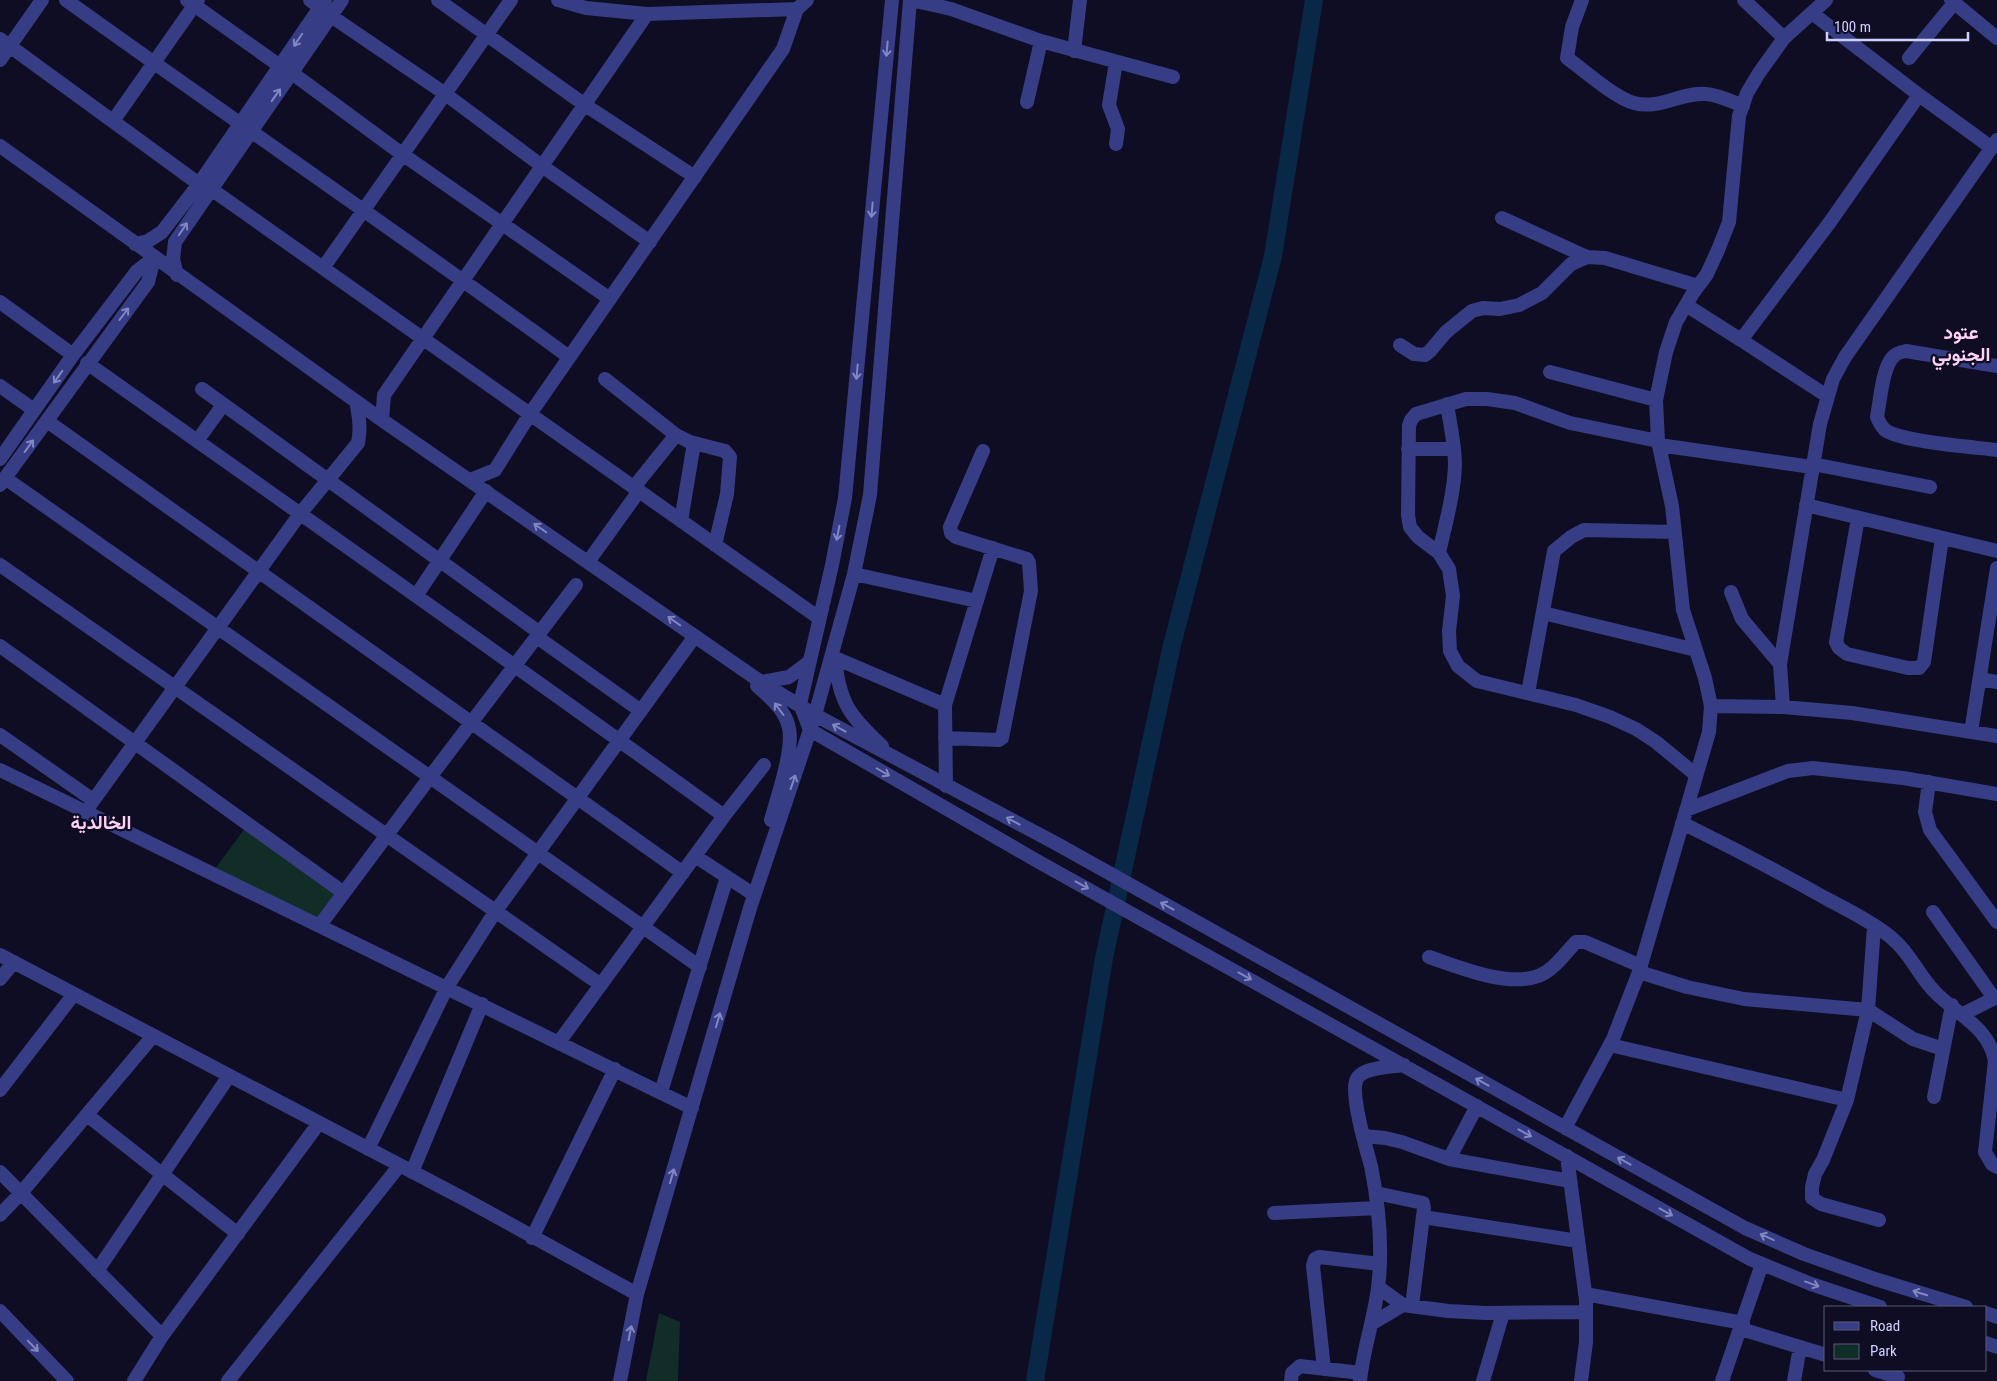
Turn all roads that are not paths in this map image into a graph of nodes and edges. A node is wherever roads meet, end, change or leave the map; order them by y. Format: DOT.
graph roads {
  1 [pos="42,0"];
  2 [pos="66,0"];
  3 [pos="342,0"];
  4 [pos="438,0"];
  5 [pos="510,0"];
  6 [pos="558,0"];
  7 [pos="892,0"];
  8 [pos="911,0"];
  9 [pos="1080,0"];
  10 [pos="1582,0"];
  11 [pos="1744,0"];
  12 [pos="1826,0"];
  13 [pos="1952,1"];
  14 [pos="193,2"];
  15 [pos="587,4"];
  16 [pos="802,5"];
  17 [pos="322,6"];
  18 [pos="1812,13"];
  19 [pos="647,14"];
  20 [pos="487,34"];
  21 [pos="1784,38"];
  22 [pos="1997,38"];
  23 [pos="1040,41"];
  24 [pos="5,42"];
  25 [pos="1074,51"];
  26 [pos="1909,58"];
  27 [pos="0,60"];
  28 [pos="1116,62"];
  29 [pos="154,63"];
  30 [pos="286,69"];
  31 [pos="1173,77"];
  32 [pos="444,94"];
  33 [pos="1919,95"];
  34 [pos="1027,102"];
  35 [pos="585,104"];
  36 [pos="1743,106"];
  37 [pos="113,121"];
  38 [pos="245,128"];
  39 [pos="1116,144"];
  40 [pos="1994,144"];
  41 [pos="0,146"];
  42 [pos="402,154"];
  43 [pos="542,166"];
  44 [pos="696,177"];
  45 [pos="205,186"];
  46 [pos="362,210"];
  47 [pos="1502,218"];
  48 [pos="502,224"];
  49 [pos="650,242"];
  50 [pos="135,244"];
  51 [pos="1587,257"];
  52 [pos="154,258"];
  53 [pos="322,268"];
  54 [pos="177,274"];
  55 [pos="463,280"];
  56 [pos="1698,286"];
  57 [pos="610,299"];
  58 [pos="0,302"];
  59 [pos="1686,305"];
  60 [pos="422,338"];
  61 [pos="1741,340"];
  62 [pos="1400,344"];
  63 [pos="73,355"];
  64 [pos="570,357"];
  65 [pos="87,363"];
  66 [pos="1997,366"];
  67 [pos="1550,372"];
  68 [pos="606,379"];
  69 [pos="0,386"];
  70 [pos="202,389"];
  71 [pos="1827,396"];
  72 [pos="1656,400"];
  73 [pos="356,401"];
  74 [pos="1447,404"];
  75 [pos="223,405"];
  76 [pos="34,410"];
  77 [pos="530,414"];
  78 [pos="382,420"];
  79 [pos="47,421"];
  80 [pos="676,435"];
  81 [pos="197,441"];
  82 [pos="694,443"];
  83 [pos="1659,443"];
  84 [pos="1408,449"];
  85 [pos="1454,450"];
  86 [pos="1997,450"];
  87 [pos="983,451"];
  88 [pos="0,459"];
  89 [pos="1812,466"];
  90 [pos="328,480"];
  91 [pos="470,480"];
  92 [pos="3,481"];
  93 [pos="1930,487"];
  94 [pos="636,489"];
  95 [pos="486,491"];
  96 [pos="1806,505"];
  97 [pos="300,514"];
  98 [pos="1858,518"];
  99 [pos="681,520"];
  100 [pos="1675,532"];
  101 [pos="1942,538"];
  102 [pos="715,545"];
  103 [pos="993,548"];
  104 [pos="1997,550"];
  105 [pos="1439,553"];
  106 [pos="440,561"];
  107 [pos="588,562"];
  108 [pos="0,565"];
  109 [pos="1997,568"];
  110 [pos="259,572"];
  111 [pos="854,574"];
  112 [pos="576,585"];
  113 [pos="1731,592"];
  114 [pos="416,596"];
  115 [pos="977,601"];
  116 [pos="1543,613"];
  117 [pos="819,618"];
  118 [pos="218,628"];
  119 [pos="538,635"];
  120 [pos="695,636"];
  121 [pos="0,646"];
  122 [pos="716,650"];
  123 [pos="1696,650"];
  124 [pos="834,654"];
  125 [pos="809,662"];
  126 [pos="516,664"];
  127 [pos="1780,664"];
  128 [pos="1980,680"];
  129 [pos="761,682"];
  130 [pos="1997,682"];
  131 [pos="175,687"];
  132 [pos="1528,693"];
  133 [pos="800,704"];
  134 [pos="945,705"];
  135 [pos="1711,706"];
  136 [pos="1783,707"];
  137 [pos="641,711"];
  138 [pos="815,715"];
  139 [pos="471,723"];
  140 [pos="810,730"];
  141 [pos="1971,732"];
  142 [pos="0,735"];
  143 [pos="1997,736"];
  144 [pos="945,738"];
  145 [pos="620,740"];
  146 [pos="135,742"];
  147 [pos="899,761"];
  148 [pos="764,765"];
  149 [pos="0,770"];
  150 [pos="1696,775"];
  151 [pos="430,777"];
  152 [pos="1929,782"];
  153 [pos="946,786"];
  154 [pos="1997,794"];
  155 [pos="576,798"];
  156 [pos="89,806"];
  157 [pos="724,816"];
  158 [pos="1684,817"];
  159 [pos="386,835"];
  160 [pos="538,853"];
  161 [pos="695,856"];
  162 [pos="683,873"];
  163 [pos="728,877"];
  164 [pos="344,893"];
  165 [pos="754,894"];
  166 [pos="750,908"];
  167 [pos="495,912"];
  168 [pos="1933,912"];
  169 [pos="1997,922"];
  170 [pos="320,925"];
  171 [pos="1874,927"];
  172 [pos="643,928"];
  173 [pos="0,955"];
  174 [pos="1429,957"];
  175 [pos="14,962"];
  176 [pos="700,968"];
  177 [pos="1640,969"];
  178 [pos="0,979"];
  179 [pos="601,985"];
  180 [pos="447,987"];
  181 [pos="74,994"];
  182 [pos="1996,998"];
  183 [pos="482,1004"];
  184 [pos="1952,1005"];
  185 [pos="1868,1010"];
  186 [pos="1963,1014"];
  187 [pos="153,1036"];
  188 [pos="559,1042"];
  189 [pos="1610,1045"];
  190 [pos="1943,1050"];
  191 [pos="1996,1062"];
  192 [pos="1404,1065"];
  193 [pos="615,1069"];
  194 [pos="229,1076"];
  195 [pos="0,1090"];
  196 [pos="660,1092"];
  197 [pos="1934,1097"];
  198 [pos="1847,1100"];
  199 [pos="1478,1106"];
  200 [pos="692,1108"];
  201 [pos="87,1114"];
  202 [pos="319,1123"];
  203 [pos="1565,1128"];
  204 [pos="1364,1136"];
  205 [pos="368,1149"];
  206 [pos="1567,1156"];
  207 [pos="1449,1159"];
  208 [pos="1997,1167"];
  209 [pos="406,1169"];
  210 [pos="0,1172"];
  211 [pos="163,1174"];
  212 [pos="1570,1181"];
  213 [pos="21,1193"];
  214 [pos="1376,1193"];
  215 [pos="1378,1208"];
  216 [pos="1274,1212"];
  217 [pos="0,1215"];
  218 [pos="1423,1217"];
  219 [pos="1879,1220"];
  220 [pos="238,1234"];
  221 [pos="532,1238"];
  222 [pos="1578,1241"];
  223 [pos="1380,1264"];
  224 [pos="1762,1264"];
  225 [pos="97,1271"];
  226 [pos="1378,1287"];
  227 [pos="637,1294"];
  228 [pos="1585,1294"];
  229 [pos="1408,1306"];
  230 [pos="1877,1306"];
  231 [pos="1963,1306"];
  232 [pos="0,1311"];
  233 [pos="1586,1312"];
  234 [pos="1503,1313"];
  235 [pos="1372,1324"];
  236 [pos="1742,1326"];
  237 [pos="162,1336"];
  238 [pos="1800,1347"];
  239 [pos="1824,1354"];
  240 [pos="1324,1369"];
  241 [pos="1879,1371"];
  242 [pos="1899,1376"];
  243 [pos="1361,1377"];
  244 [pos="60,1379"];
  245 [pos="134,1381"];
  246 [pos="228,1381"];
  247 [pos="620,1381"];
  248 [pos="1291,1381"];
  249 [pos="1483,1381"];
  250 [pos="1581,1381"];
  251 [pos="1722,1381"];
  252 [pos="1794,1381"];
  1 -- 24 [label="street"];
  2 -- 29 [label="street"];
  3 -- 17 [label="street"];
  4 -- 20 [label="street"];
  5 -- 20 [label="street"];
  6 -- 15 [label="street"];
  7 -- 117 [label="street, one-way"];
  8 -- 23 [label="street"];
  8 -- 111 [label="street"];
  9 -- 25 [label="street"];
  10 -- 36 [label="street"];
  11 -- 21 [label="street"];
  12 -- 18 [label="street"];
  13 -- 22 [label="street"];
  13 -- 26 [label="street"];
  14 -- 29 [label="street"];
  14 -- 30 [label="street"];
  15 -- 19 [label="street"];
  16 -- 19 [label="street"];
  16 -- 44 [label="street"];
  17 -- 30 [label="street"];
  17 -- 32 [label="street"];
  18 -- 21 [label="street"];
  18 -- 33 [label="street"];
  19 -- 35 [label="street"];
  20 -- 32 [label="street"];
  20 -- 35 [label="street"];
  21 -- 36 [label="street"];
  23 -- 25 [label="street"];
  23 -- 34 [label="street"];
  24 -- 27 [label="street"];
  24 -- 37 [label="street"];
  25 -- 28 [label="street"];
  28 -- 31 [label="street"];
  28 -- 39 [label="street"];
  29 -- 37 [label="street"];
  29 -- 38 [label="street"];
  30 -- 38 [label="street"];
  30 -- 42 [label="street"];
  32 -- 42 [label="street"];
  32 -- 43 [label="street"];
  33 -- 40 [label="street"];
  33 -- 61 [label="street"];
  35 -- 43 [label="street"];
  35 -- 44 [label="street"];
  36 -- 56 [label="street"];
  37 -- 45 [label="street"];
  38 -- 45 [label="street"];
  38 -- 46 [label="street"];
  40 -- 71 [label="street"];
  41 -- 50 [label="street"];
  42 -- 46 [label="street"];
  42 -- 48 [label="street"];
  43 -- 48 [label="street"];
  43 -- 49 [label="street"];
  44 -- 49 [label="street"];
  45 -- 50 [label="street"];
  45 -- 53 [label="street"];
  54 -- 45 [label="street, one-way"];
  46 -- 53 [label="street"];
  46 -- 55 [label="street"];
  47 -- 51 [label="street"];
  48 -- 55 [label="street"];
  48 -- 57 [label="street"];
  49 -- 57 [label="street"];
  50 -- 52 [label="street"];
  51 -- 56 [label="street"];
  51 -- 62 [label="street"];
  52 -- 54 [label="street"];
  52 -- 63 [label="street"];
  65 -- 52 [label="street, one-way"];
  53 -- 60 [label="street"];
  54 -- 73 [label="street"];
  55 -- 60 [label="street"];
  55 -- 64 [label="street"];
  56 -- 59 [label="street"];
  57 -- 64 [label="street"];
  58 -- 63 [label="street"];
  59 -- 61 [label="street"];
  59 -- 72 [label="street"];
  60 -- 77 [label="street"];
  60 -- 78 [label="street"];
  61 -- 71 [label="street"];
  63 -- 76 [label="street, one-way"];
  64 -- 77 [label="street"];
  65 -- 79 [label="street"];
  65 -- 81 [label="street"];
  66 -- 86 [label="street"];
  67 -- 72 [label="street"];
  68 -- 80 [label="street"];
  69 -- 76 [label="street"];
  70 -- 75 [label="street"];
  71 -- 89 [label="street"];
  72 -- 83 [label="street"];
  73 -- 78 [label="street"];
  73 -- 90 [label="street"];
  74 -- 83 [label="street"];
  74 -- 84 [label="street"];
  74 -- 85 [label="street"];
  75 -- 81 [label="street"];
  75 -- 90 [label="street"];
  76 -- 88 [label="street"];
  77 -- 91 [label="street"];
  77 -- 94 [label="street"];
  78 -- 91 [label="street"];
  92 -- 79 [label="street, one-way"];
  79 -- 110 [label="street"];
  80 -- 82 [label="street"];
  80 -- 94 [label="street"];
  81 -- 97 [label="street"];
  82 -- 99 [label="street"];
  82 -- 102 [label="street"];
  83 -- 89 [label="street"];
  83 -- 100 [label="street"];
  84 -- 85 [label="street"];
  84 -- 105 [label="street"];
  85 -- 105 [label="street"];
  87 -- 103 [label="street"];
  89 -- 93 [label="street"];
  89 -- 96 [label="street"];
  90 -- 97 [label="street"];
  90 -- 106 [label="street"];
  91 -- 95 [label="street"];
  92 -- 118 [label="street"];
  94 -- 99 [label="street"];
  94 -- 107 [label="street"];
  95 -- 106 [label="street"];
  107 -- 95 [label="street, one-way"];
  96 -- 98 [label="street"];
  96 -- 127 [label="street"];
  97 -- 110 [label="street"];
  97 -- 114 [label="street"];
  98 -- 101 [label="street"];
  98 -- 101 [label="street"];
  99 -- 102 [label="street"];
  100 -- 116 [label="street"];
  100 -- 123 [label="street"];
  101 -- 104 [label="street"];
  102 -- 117 [label="street"];
  103 -- 115 [label="street"];
  103 -- 144 [label="street"];
  105 -- 132 [label="street"];
  106 -- 114 [label="street"];
  106 -- 119 [label="street"];
  120 -- 107 [label="street, one-way"];
  108 -- 131 [label="street"];
  109 -- 128 [label="street"];
  110 -- 118 [label="street"];
  110 -- 139 [label="street"];
  111 -- 115 [label="street"];
  111 -- 124 [label="street"];
  112 -- 119 [label="street"];
  113 -- 127 [label="street"];
  114 -- 126 [label="street"];
  115 -- 134 [label="street"];
  116 -- 123 [label="street"];
  116 -- 132 [label="street"];
  117 -- 125 [label="street"];
  118 -- 131 [label="street"];
  118 -- 151 [label="street"];
  119 -- 126 [label="street"];
  119 -- 137 [label="street"];
  120 -- 122 [label="street"];
  120 -- 137 [label="street"];
  121 -- 146 [label="street"];
  122 -- 129 [label="street"];
  165 -- 122 [label="street, one-way"];
  123 -- 135 [label="street"];
  124 -- 134 [label="street"];
  124 -- 138 [label="street"];
  124 -- 147 [label="street"];
  125 -- 129 [label="street"];
  125 -- 133 [label="street"];
  126 -- 139 [label="street"];
  126 -- 145 [label="street"];
  127 -- 136 [label="street"];
  128 -- 130 [label="street"];
  128 -- 141 [label="street"];
  129 -- 133 [label="street"];
  131 -- 146 [label="street"];
  131 -- 159 [label="street"];
  132 -- 150 [label="street"];
  133 -- 138 [label="street"];
  133 -- 140 [label="street"];
  134 -- 144 [label="street"];
  135 -- 136 [label="street"];
  135 -- 150 [label="street"];
  136 -- 141 [label="street"];
  137 -- 145 [label="street"];
  138 -- 140 [label="street"];
  147 -- 138 [label="street, one-way"];
  139 -- 151 [label="street"];
  139 -- 155 [label="street"];
  166 -- 140 [label="street, one-way"];
  140 -- 192 [label="street, one-way"];
  141 -- 143 [label="street"];
  142 -- 156 [label="street"];
  144 -- 153 [label="street"];
  145 -- 155 [label="street"];
  145 -- 157 [label="street"];
  146 -- 156 [label="street"];
  146 -- 164 [label="street"];
  147 -- 153 [label="street"];
  148 -- 157 [label="street"];
  149 -- 156 [label="street"];
  150 -- 158 [label="street"];
  151 -- 159 [label="street"];
  151 -- 160 [label="street"];
  152 -- 154 [label="street"];
  152 -- 158 [label="street"];
  152 -- 169 [label="street"];
  203 -- 153 [label="street, one-way"];
  155 -- 160 [label="street"];
  155 -- 162 [label="street"];
  156 -- 170 [label="street"];
  157 -- 161 [label="street"];
  158 -- 171 [label="street"];
  158 -- 177 [label="street"];
  159 -- 164 [label="street"];
  159 -- 167 [label="street"];
  160 -- 167 [label="street"];
  160 -- 172 [label="street"];
  161 -- 162 [label="street"];
  161 -- 163 [label="street"];
  162 -- 172 [label="street"];
  163 -- 165 [label="street"];
  163 -- 176 [label="street"];
  164 -- 170 [label="street"];
  165 -- 166 [label="street"];
  200 -- 166 [label="street, one-way"];
  167 -- 179 [label="street"];
  167 -- 180 [label="street"];
  168 -- 182 [label="street"];
  170 -- 180 [label="street"];
  171 -- 184 [label="street"];
  171 -- 185 [label="street"];
  172 -- 176 [label="street"];
  172 -- 179 [label="street"];
  173 -- 175 [label="street"];
  174 -- 177 [label="street"];
  175 -- 178 [label="street"];
  175 -- 181 [label="street"];
  176 -- 196 [label="street"];
  177 -- 185 [label="street"];
  177 -- 189 [label="street"];
  179 -- 188 [label="street"];
  180 -- 183 [label="street"];
  180 -- 205 [label="street"];
  181 -- 187 [label="street"];
  181 -- 195 [label="street"];
  182 -- 186 [label="street"];
  183 -- 188 [label="street"];
  183 -- 209 [label="street"];
  184 -- 186 [label="street"];
  184 -- 190 [label="street"];
  185 -- 190 [label="street"];
  185 -- 198 [label="street"];
  186 -- 191 [label="street"];
  187 -- 194 [label="street"];
  187 -- 201 [label="street"];
  188 -- 193 [label="street"];
  189 -- 198 [label="street"];
  189 -- 203 [label="street"];
  190 -- 197 [label="street"];
  191 -- 208 [label="street"];
  192 -- 199 [label="street"];
  192 -- 204 [label="street"];
  193 -- 196 [label="street"];
  193 -- 221 [label="street"];
  194 -- 202 [label="street"];
  194 -- 211 [label="street"];
  196 -- 200 [label="street"];
  198 -- 219 [label="street"];
  199 -- 206 [label="street, one-way"];
  199 -- 207 [label="street"];
  227 -- 200 [label="street, one-way"];
  201 -- 211 [label="street"];
  201 -- 213 [label="street"];
  202 -- 205 [label="street"];
  202 -- 220 [label="street"];
  231 -- 203 [label="street, one-way"];
  204 -- 207 [label="street"];
  204 -- 214 [label="street"];
  205 -- 209 [label="street"];
  206 -- 212 [label="street"];
  206 -- 224 [label="street, one-way"];
  207 -- 212 [label="street"];
  209 -- 221 [label="street"];
  209 -- 246 [label="street"];
  210 -- 213 [label="street"];
  211 -- 220 [label="street"];
  211 -- 225 [label="street"];
  212 -- 222 [label="street"];
  213 -- 217 [label="street"];
  213 -- 225 [label="street"];
  214 -- 215 [label="street"];
  214 -- 218 [label="street"];
  215 -- 216 [label="street"];
  215 -- 223 [label="street"];
  218 -- 222 [label="street"];
  218 -- 229 [label="street"];
  220 -- 237 [label="street"];
  221 -- 227 [label="street"];
  222 -- 228 [label="street"];
  223 -- 226 [label="street"];
  223 -- 240 [label="street"];
  224 -- 230 [label="street, one-way"];
  224 -- 236 [label="street"];
  225 -- 237 [label="street"];
  226 -- 229 [label="street"];
  226 -- 235 [label="street"];
  247 -- 227 [label="street, one-way"];
  228 -- 233 [label="street"];
  228 -- 236 [label="street"];
  229 -- 234 [label="street"];
  229 -- 235 [label="street"];
  232 -- 244 [label="street, one-way"];
  233 -- 234 [label="street"];
  233 -- 250 [label="street"];
  234 -- 249 [label="street"];
  235 -- 243 [label="street"];
  236 -- 238 [label="street"];
  236 -- 251 [label="street"];
  237 -- 245 [label="street"];
  238 -- 239 [label="street"];
  238 -- 252 [label="street"];
  240 -- 243 [label="street"];
  240 -- 248 [label="street"];
  241 -- 242 [label="street"];
}
